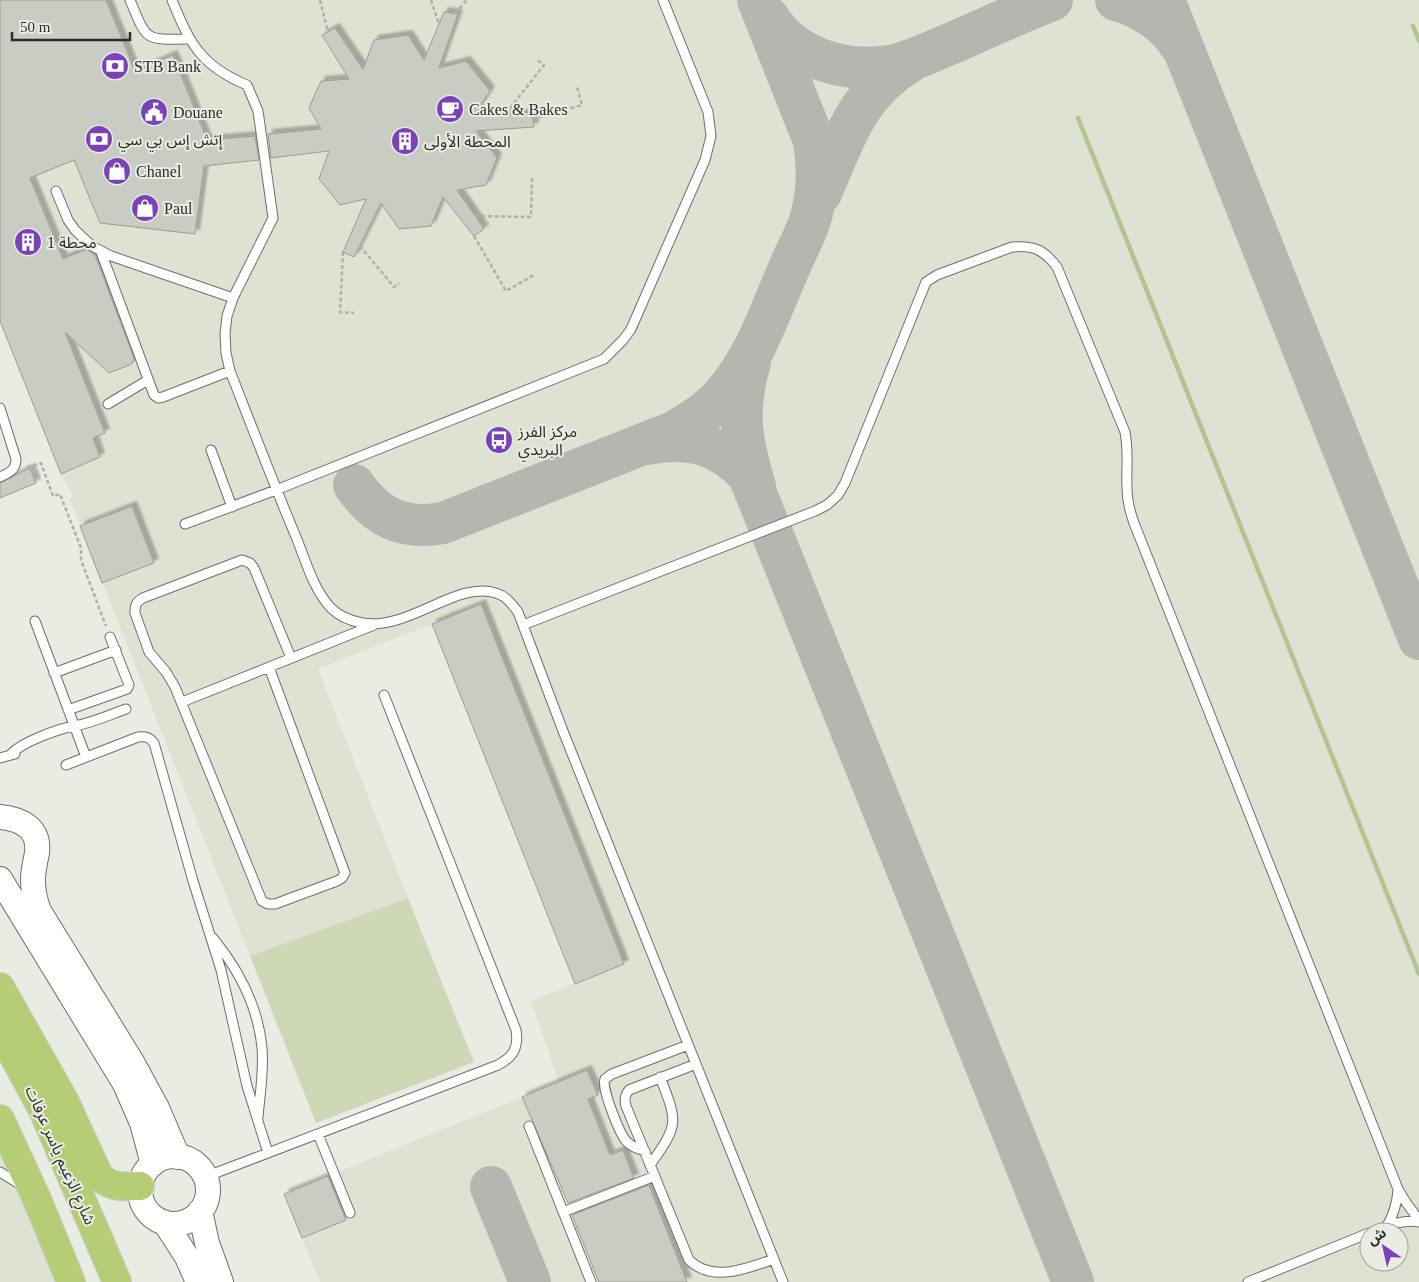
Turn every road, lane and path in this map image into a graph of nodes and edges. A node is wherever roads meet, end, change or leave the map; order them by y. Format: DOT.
graph roads {
  1 [pos="130,0"];
  2 [pos="172,0"];
  3 [pos="320,0"];
  4 [pos="431,0"];
  5 [pos="467,0"];
  6 [pos="663,0"];
  7 [pos="455,13"];
  8 [pos="439,24"];
  9 [pos="328,32"];
  10 [pos="189,39"];
  11 [pos="536,59"];
  12 [pos="577,88"];
  13 [pos="511,115"];
  14 [pos="533,119"];
  15 [pos="532,176"];
  16 [pos="56,191"];
  17 [pos="475,216"];
  18 [pos="474,236"];
  19 [pos="360,246"];
  20 [pos="101,252"];
  21 [pos="343,252"];
  22 [pos="534,275"];
  23 [pos="399,283"];
  24 [pos="233,298"];
  25 [pos="354,313"];
  26 [pos="230,371"];
  27 [pos="148,380"];
  28 [pos="108,404"];
  29 [pos="0,408"];
  30 [pos="210,450"];
  31 [pos="4,475"];
  32 [pos="276,490"];
  33 [pos="232,506"];
  34 [pos="185,524"];
  35 [pos="35,622"];
  36 [pos="375,625"];
  37 [pos="524,625"];
  38 [pos="110,637"];
  39 [pos="116,650"];
  40 [pos="291,658"];
  41 [pos="270,667"];
  42 [pos="54,673"];
  43 [pos="384,695"];
  44 [pos="182,702"];
  45 [pos="68,710"];
  46 [pos="126,710"];
  47 [pos="74,726"];
  48 [pos="86,757"];
  49 [pos="0,758"];
  50 [pos="66,765"];
  51 [pos="0,817"];
  52 [pos="0,879"];
  53 [pos="209,933"];
  54 [pos="0,988"];
  55 [pos="100,1027"];
  56 [pos="0,1031"];
  57 [pos="688,1045"];
  58 [pos="696,1064"];
  59 [pos="0,1067"];
  60 [pos="660,1077"];
  61 [pos="0,1119"];
  62 [pos="258,1122"];
  63 [pos="529,1126"];
  64 [pos="318,1134"];
  65 [pos="645,1151"];
  66 [pos="268,1153"];
  67 [pos="178,1157"];
  68 [pos="650,1165"];
  69 [pos="0,1172"];
  70 [pos="146,1175"];
  71 [pos="654,1176"];
  72 [pos="205,1177"];
  73 [pos="1398,1190"];
  74 [pos="36,1197"];
  75 [pos="200,1211"];
  76 [pos="563,1212"];
  77 [pos="350,1213"];
  78 [pos="1419,1221"];
  79 [pos="1389,1222"];
  80 [pos="1402,1222"];
  81 [pos="165,1223"];
  82 [pos="1359,1237"];
  83 [pos="774,1260"];
  84 [pos="71,1282"];
  85 [pos="96,1282"];
  86 [pos="117,1282"];
  87 [pos="198,1282"];
  88 [pos="221,1282"];
  89 [pos="591,1282"];
  90 [pos="783,1282"];
  91 [pos="1248,1282"];
  1 -- 10 [label="lane"];
  2 -- 10 [label="lane"];
  3 -- 9 [label="path"];
  4 -- 8 [label="path"];
  5 -- 7 [label="path"];
  6 -- 32 [label="lane"];
  10 -- 24 [label="lane"];
  11 -- 13 [label="path"];
  12 -- 14 [label="path"];
  15 -- 17 [label="path"];
  16 -- 20 [label="lane"];
  18 -- 22 [label="path"];
  19 -- 23 [label="path"];
  20 -- 24 [label="lane"];
  20 -- 27 [label="lane"];
  21 -- 25 [label="path"];
  24 -- 26 [label="lane"];
  26 -- 27 [label="lane"];
  26 -- 32 [label="lane"];
  27 -- 28 [label="lane"];
  29 -- 31 [label="lane"];
  30 -- 33 [label="lane"];
  31 -- 38 [label="path"];
  32 -- 33 [label="lane"];
  32 -- 36 [label="lane"];
  33 -- 34 [label="lane"];
  35 -- 42 [label="lane"];
  36 -- 37 [label="lane"];
  36 -- 40 [label="lane"];
  37 -- 57 [label="lane"];
  37 -- 73 [label="lane"];
  38 -- 39 [label="lane"];
  39 -- 42 [label="lane"];
  39 -- 45 [label="lane"];
  40 -- 41 [label="lane"];
  40 -- 44 [label="lane"];
  41 -- 44 [label="lane"];
  41 -- 44 [label="lane"];
  42 -- 45 [label="lane"];
  43 -- 64 [label="lane"];
  45 -- 47 [label="lane"];
  46 -- 47 [label="lane"];
  47 -- 48 [label="lane"];
  47 -- 49 [label="lane"];
  48 -- 50 [label="lane"];
  48 -- 53 [label="lane"];
  51 -- 55 [label="street"];
  52 -- 55 [label="street"];
  53 -- 62 [label="lane"];
  53 -- 62 [label="lane"];
  54 -- 70 [label="highway"];
  55 -- 67 [label="street"];
  55 -- 70 [label="street"];
  56 -- 86 [label="highway, شارع الزعيم ياسر عرفات"];
  57 -- 58 [label="lane"];
  57 -- 65 [label="lane"];
  58 -- 60 [label="lane"];
  58 -- 83 [label="lane"];
  59 -- 85 [label="highway, شارع الزعيم ياسر عرفات"];
  60 -- 65 [label="lane"];
  60 -- 68 [label="lane"];
  61 -- 74 [label="highway"];
  62 -- 66 [label="lane"];
  63 -- 76 [label="lane"];
  64 -- 66 [label="lane"];
  64 -- 77 [label="lane"];
  65 -- 68 [label="lane"];
  66 -- 72 [label="lane"];
  67 -- 70 [label="street"];
  67 -- 72 [label="street"];
  68 -- 71 [label="lane"];
  69 -- 74 [label="lane"];
  70 -- 81 [label="street"];
  71 -- 76 [label="lane"];
  71 -- 83 [label="lane"];
  72 -- 75 [label="street"];
  73 -- 78 [label="lane"];
  73 -- 79 [label="lane"];
  74 -- 84 [label="highway"];
  75 -- 81 [label="street"];
  75 -- 88 [label="street"];
  76 -- 89 [label="lane"];
  78 -- 80 [label="lane"];
  81 -- 87 [label="street"];
  82 -- 91 [label="lane"];
  83 -- 90 [label="lane"];
}
